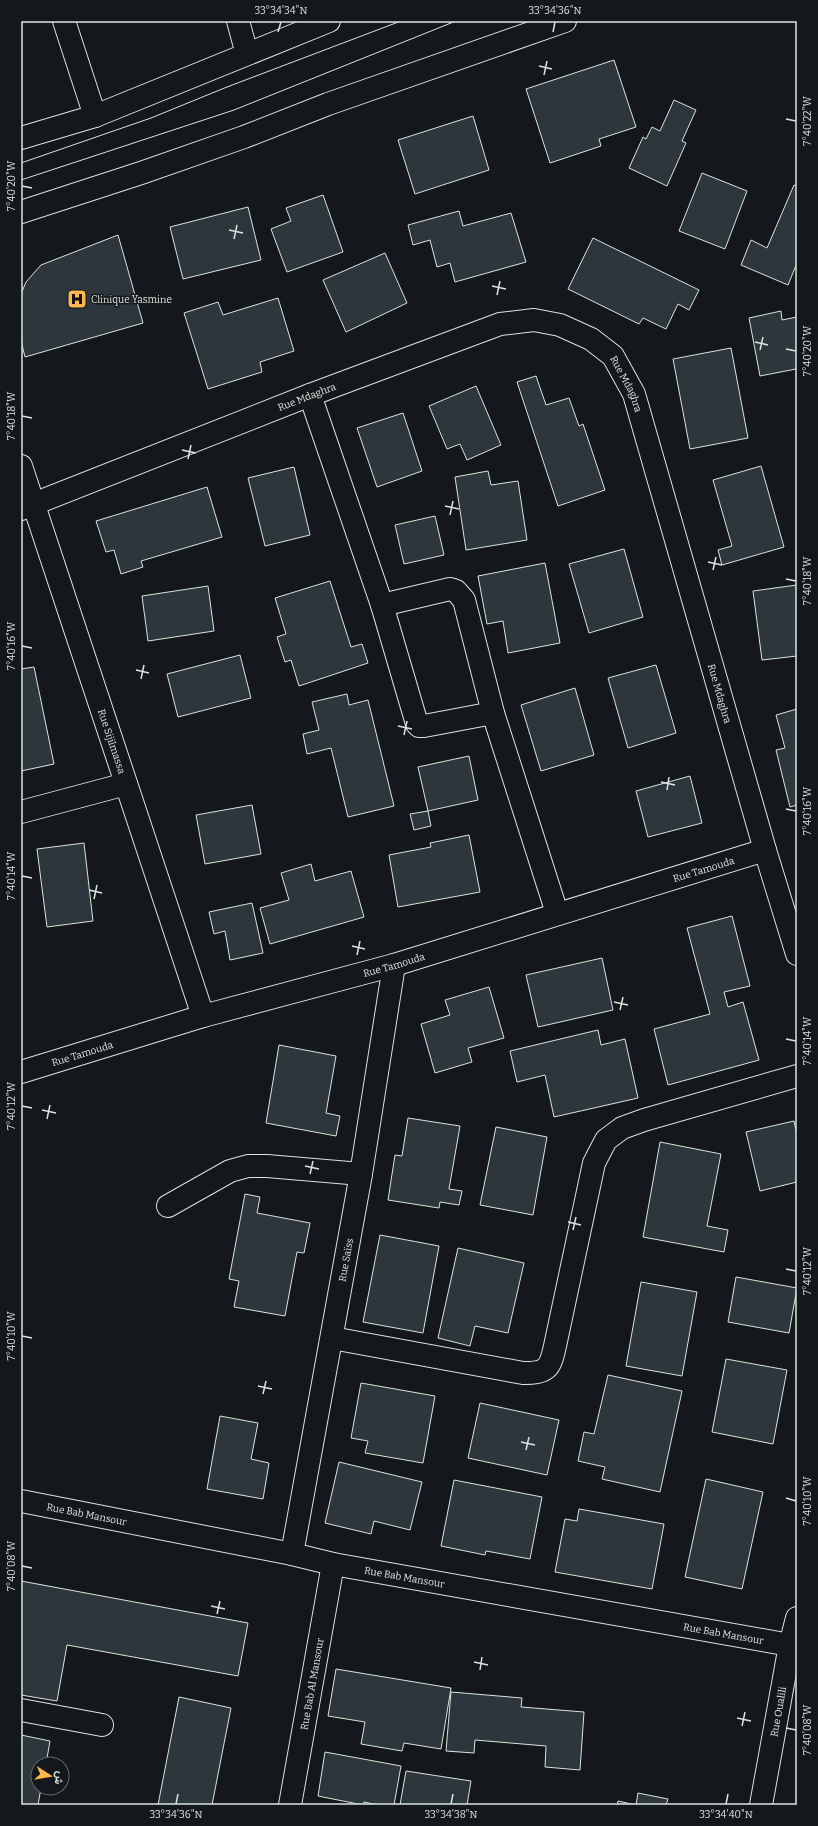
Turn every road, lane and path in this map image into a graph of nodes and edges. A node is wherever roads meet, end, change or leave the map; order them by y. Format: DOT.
graph roads {
  1 [pos="64,21"];
  2 [pos="238,21"];
  3 [pos="329,21"];
  4 [pos="565,21"];
  5 [pos="247,54"];
  6 [pos="95,116"];
  7 [pos="21,138"];
  8 [pos="21,212"];
  9 [pos="310,394"];
  10 [pos="21,466"];
  11 [pos="27,507"];
  12 [pos="382,605"];
  13 [pos="493,713"];
  14 [pos="126,784"];
  15 [pos="21,812"];
  16 [pos="765,850"];
  17 [pos="557,913"];
  18 [pos="797,954"];
  19 [pos="394,965"];
  20 [pos="203,1016"];
  21 [pos="21,1072"];
  22 [pos="797,1076"];
  23 [pos="361,1174"];
  24 [pos="168,1206"];
  25 [pos="332,1338"];
  26 [pos="21,1501"];
  27 [pos="292,1554"];
  28 [pos="333,1564"];
  29 [pos="797,1618"];
  30 [pos="790,1645"];
  31 [pos="21,1710"];
  32 [pos="102,1724"];
  33 [pos="290,1805"];
  34 [pos="761,1805"];
  1 -- 6 [label="street"];
  2 -- 5 [label="street"];
  3 -- 5 [label="street"];
  4 -- 8 [label="street"];
  5 -- 6 [label="street"];
  6 -- 7 [label="street"];
  9 -- 11 [label="street, Rue Mdaghra"];
  9 -- 12 [label="street"];
  9 -- 16 [label="street, Rue Mdaghra"];
  10 -- 11 [label="street, Rue Sijilmassa"];
  11 -- 14 [label="street, Rue Sijilmassa"];
  12 -- 13 [label="street"];
  12 -- 13 [label="street"];
  13 -- 17 [label="street"];
  14 -- 15 [label="street"];
  14 -- 20 [label="street, Rue Sijilmassa"];
  16 -- 17 [label="street, Rue Tamouda"];
  16 -- 18 [label="street, Rue Mdaghra"];
  17 -- 19 [label="street, Rue Tamouda"];
  19 -- 20 [label="street, Rue Tamouda"];
  19 -- 23 [label="street, Rue Saïss"];
  20 -- 21 [label="street, Rue Tamouda"];
  22 -- 25 [label="street"];
  23 -- 24 [label="street"];
  23 -- 25 [label="street, Rue Saïss"];
  25 -- 27 [label="street, Rue Saïss"];
  26 -- 27 [label="street, Rue Bab Mansour"];
  27 -- 28 [label="street, Rue Bab Mansour"];
  28 -- 30 [label="street, Rue Bab Mansour"];
  28 -- 33 [label="street, Rue Bab Al Mansour"];
  29 -- 30 [label="street, Rue Oualili"];
  30 -- 34 [label="street, Rue Oualili"];
  31 -- 32 [label="street"];
}
